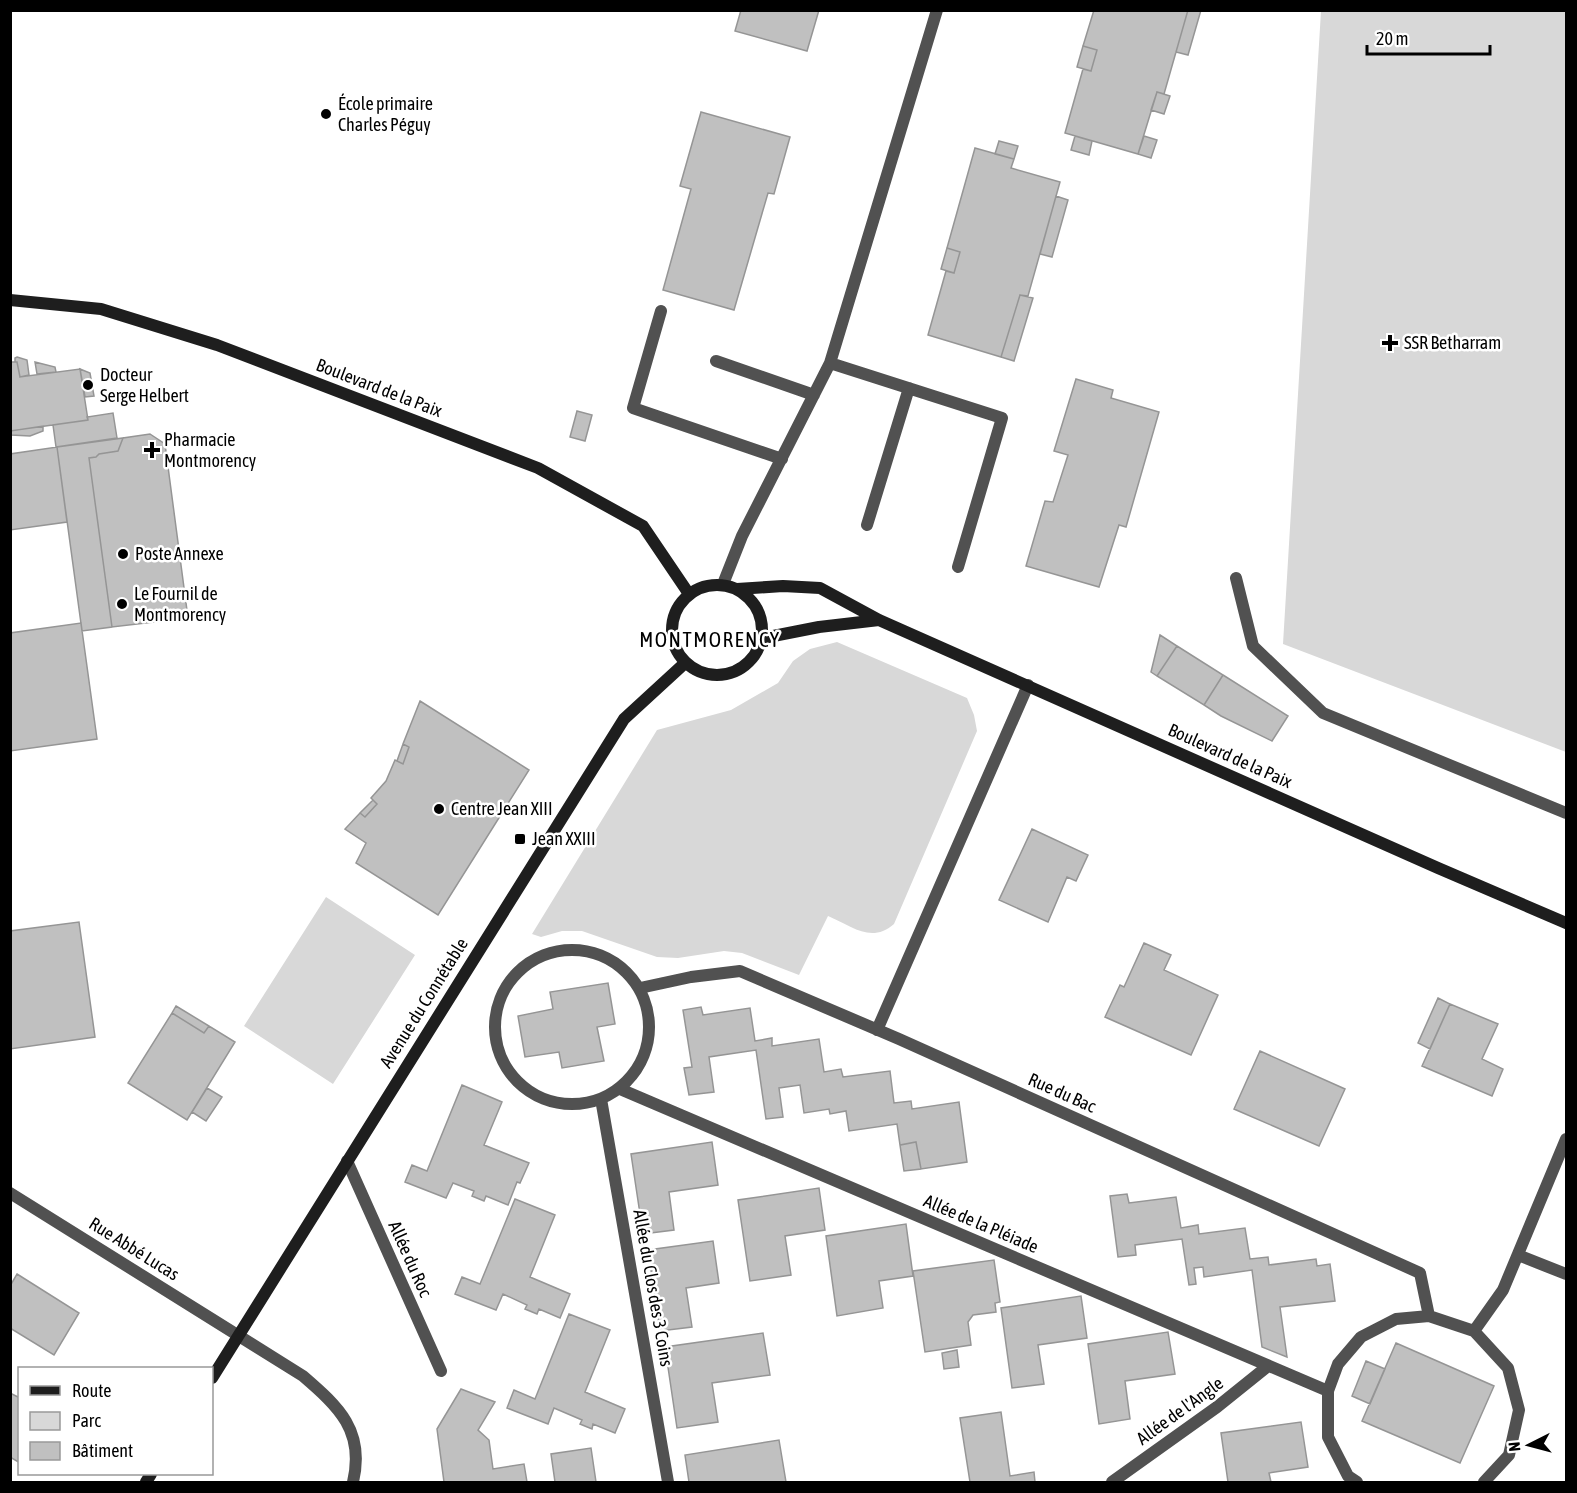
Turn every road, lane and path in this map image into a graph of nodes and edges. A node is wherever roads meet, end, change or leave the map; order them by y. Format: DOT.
graph roads {
  1 [pos="937,10"];
  2 [pos="10,300"];
  3 [pos="661,311"];
  4 [pos="716,361"];
  5 [pos="830,363"];
  6 [pos="909,388"];
  7 [pos="814,395"];
  8 [pos="782,459"];
  9 [pos="867,525"];
  10 [pos="958,567"];
  11 [pos="1236,578"];
  12 [pos="723,585"];
  13 [pos="737,589"];
  14 [pos="689,594"];
  15 [pos="879,620"];
  16 [pos="763,638"];
  17 [pos="685,663"];
  18 [pos="1028,685"];
  19 [pos="1566,813"];
  20 [pos="1566,923"];
  21 [pos="640,988"];
  22 [pos="877,1030"];
  23 [pos="620,1089"];
  24 [pos="601,1099"];
  25 [pos="1566,1139"];
  26 [pos="347,1161"];
  27 [pos="10,1193"];
  28 [pos="1518,1255"];
  29 [pos="1566,1274"];
  30 [pos="1429,1316"];
  31 [pos="1474,1331"];
  32 [pos="238,1335"];
  33 [pos="1268,1366"];
  34 [pos="441,1371"];
  35 [pos="213,1376"];
  36 [pos="1328,1391"];
  37 [pos="353,1482"];
  38 [pos="668,1482"];
  39 [pos="1112,1482"];
  40 [pos="1357,1482"];
  41 [pos="1484,1482"];
  1 -- 5 [label="street"];
  2 -- 14 [label="street, Boulevard de la Paix"];
  3 -- 8 [label="street"];
  4 -- 7 [label="street"];
  5 -- 6 [label="street"];
  5 -- 7 [label="street"];
  6 -- 9 [label="street"];
  6 -- 10 [label="street"];
  7 -- 8 [label="street"];
  8 -- 12 [label="street"];
  11 -- 19 [label="street"];
  12 -- 13 [label="street"];
  12 -- 14 [label="street"];
  13 -- 15 [label="street, Boulevard de la Paix"];
  13 -- 16 [label="street"];
  14 -- 17 [label="street"];
  15 -- 16 [label="street"];
  15 -- 18 [label="street, Boulevard de la Paix"];
  16 -- 17 [label="street"];
  17 -- 26 [label="street, Avenue du Connétable"];
  18 -- 20 [label="street, Boulevard de la Paix"];
  18 -- 22 [label="street"];
  21 -- 22 [label="street, Rue du Bac"];
  21 -- 23 [label="street"];
  21 -- 24 [label="street"];
  22 -- 30 [label="street, Rue du Bac"];
  23 -- 24 [label="street"];
  23 -- 33 [label="street, Allée de la Pléiade"];
  24 -- 38 [label="street, Allée du Clos des 3 Coins"];
  25 -- 28 [label="street"];
  26 -- 32 [label="street, Avenue du Connétable"];
  26 -- 34 [label="street, Allée du Roc"];
  27 -- 32 [label="street, Rue Abbé Lucas"];
  28 -- 29 [label="street"];
  28 -- 31 [label="street"];
  30 -- 31 [label="street"];
  30 -- 36 [label="street"];
  31 -- 41 [label="street"];
  32 -- 35 [label="street, Avenue du Connétable"];
  32 -- 37 [label="street, Rue Abbé Lucas"];
  33 -- 36 [label="street, Allée de la Pléiade"];
  33 -- 39 [label="street, Allée de l'Angle"];
  36 -- 40 [label="street"];
}
